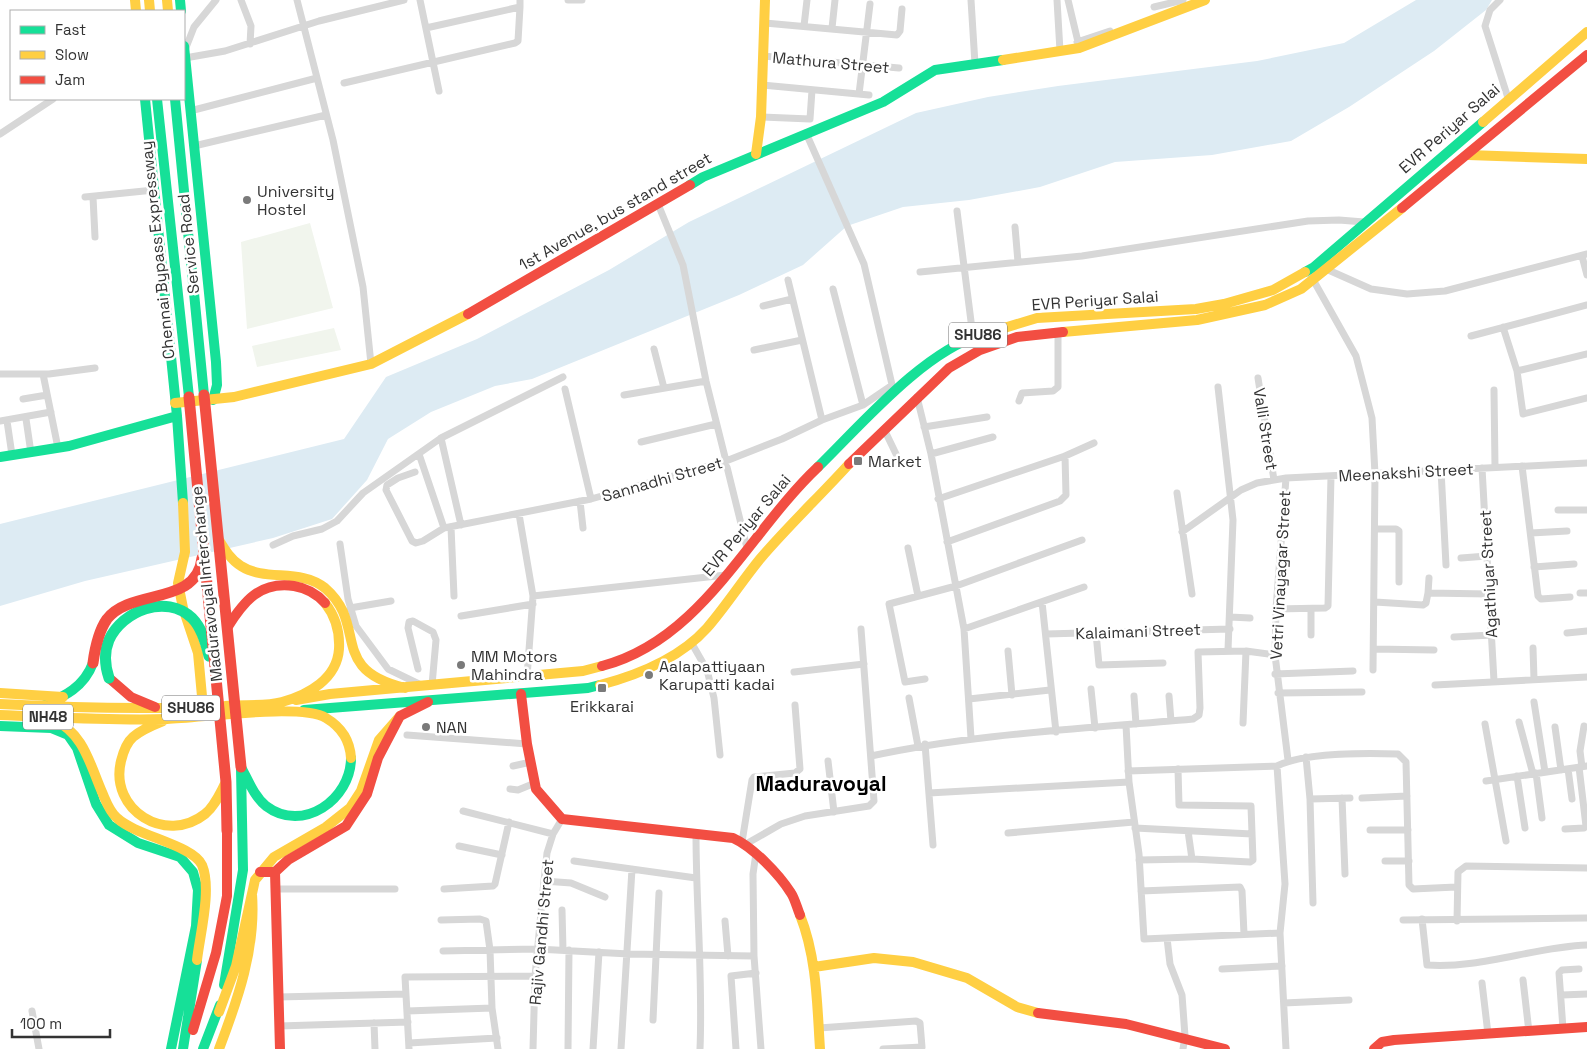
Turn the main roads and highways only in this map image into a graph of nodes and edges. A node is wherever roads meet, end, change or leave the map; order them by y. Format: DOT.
graph roads {
  1 [pos="766,0"];
  2 [pos="1205,0"];
  3 [pos="1587,32"];
  4 [pos="1587,55"];
  5 [pos="185,62"];
  6 [pos="1536,75"];
  7 [pos="1550,88"];
  8 [pos="144,100"];
  9 [pos="157,100"];
  10 [pos="175,100"];
  11 [pos="756,154"];
  12 [pos="1468,155"];
  13 [pos="1587,160"];
  14 [pos="1311,276"];
  15 [pos="1166,316"];
  16 [pos="189,398"];
  17 [pos="208,398"];
  18 [pos="175,403"];
  19 [pos="177,416"];
  20 [pos="6,456"];
  21 [pos="759,535"];
  22 [pos="217,536"];
  23 [pos="203,540"];
  24 [pos="772,547"];
  25 [pos="227,628"];
  26 [pos="217,685"];
  27 [pos="405,688"];
  28 [pos="0,693"];
  29 [pos="521,694"];
  30 [pos="63,696"];
  31 [pos="286,701"];
  32 [pos="429,702"];
  33 [pos="0,704"];
  34 [pos="203,708"];
  35 [pos="159,709"];
  36 [pos="298,711"];
  37 [pos="96,714"];
  38 [pos="0,715"];
  39 [pos="400,716"];
  40 [pos="44,717"];
  41 [pos="167,719"];
  42 [pos="0,726"];
  43 [pos="241,767"];
  44 [pos="226,782"];
  45 [pos="260,872"];
  46 [pos="275,872"];
  47 [pos="252,891"];
  48 [pos="814,967"];
  49 [pos="219,1012"];
  50 [pos="1587,1027"];
  51 [pos="170,1049"];
  52 [pos="183,1049"];
  53 [pos="187,1049"];
  54 [pos="203,1049"];
  55 [pos="219,1049"];
  56 [pos="280,1049"];
  57 [pos="820,1049"];
  58 [pos="1226,1049"];
  59 [pos="1374,1049"];
  1 -- 11 [label="main road"];
  2 -- 11 [label="main road, 1st Avenue, bus stand street"];
  3 -- 6 [label="main road, EVR Periyar Salai / SHU86"];
  4 -- 7 [label="main road, EVR Periyar Salai / SHU86"];
  5 -- 17 [label="main road, Service Road"];
  6 -- 7 [label="main road"];
  6 -- 14 [label="main road, EVR Periyar Salai / SHU86"];
  7 -- 12 [label="main road, EVR Periyar Salai / SHU86"];
  8 -- 18 [label="main road"];
  9 -- 16 [label="main road, Chennai Bypass Expressway"];
  10 -- 17 [label="main road, Chennai Bypass Expressway"];
  11 -- 17 [label="main road, 1st Avenue, bus stand street"];
  12 -- 13 [label="main road"];
  12 -- 14 [label="main road, EVR Periyar Salai / SHU86"];
  14 -- 15 [label="main road, EVR Periyar Salai / SHU86"];
  15 -- 21 [label="main road, EVR Periyar Salai / SHU86"];
  15 -- 24 [label="main road, EVR Periyar Salai / SHU86"];
  16 -- 23 [label="main road, Maduravoyal Interchange, bridge"];
  17 -- 18 [label="main road"];
  17 -- 22 [label="main road, Maduravoyal Interchange, bridge"];
  18 -- 19 [label="main road"];
  19 -- 20 [label="main road"];
  19 -- 34 [label="main road"];
  21 -- 24 [label="main road"];
  21 -- 27 [label="main road, EVR Periyar Salai / SHU86"];
  22 -- 25 [label="main road, Maduravoyal Interchange, bridge"];
  22 -- 27 [label="main road, bridge"];
  23 -- 26 [label="main road, Maduravoyal Interchange, bridge"];
  23 -- 30 [label="main road, bridge"];
  24 -- 29 [label="main road, EVR Periyar Salai / SHU86"];
  25 -- 31 [label="main road"];
  25 -- 43 [label="main road, Maduravoyal Interchange, bridge"];
  26 -- 35 [label="main road, bridge"];
  26 -- 44 [label="main road, Maduravoyal Interchange, bridge"];
  27 -- 31 [label="main road, SHU86"];
  28 -- 30 [label="main road"];
  29 -- 32 [label="main road, EVR Periyar Salai / SHU86"];
  29 -- 48 [label="main road"];
  30 -- 40 [label="main road"];
  31 -- 34 [label="main road, SHU86"];
  32 -- 36 [label="main road, SHU86"];
  32 -- 39 [label="main road"];
  33 -- 40 [label="main road, NH48"];
  34 -- 35 [label="main road, SHU86"];
  35 -- 37 [label="main road, SHU86"];
  36 -- 41 [label="main road, SHU86"];
  36 -- 43 [label="main road"];
  37 -- 40 [label="main road, NH48"];
  37 -- 41 [label="main road, NH48"];
  38 -- 40 [label="main road, NH48"];
  39 -- 45 [label="main road"];
  39 -- 46 [label="main road"];
  40 -- 42 [label="main road"];
  40 -- 51 [label="main road"];
  40 -- 52 [label="main road"];
  41 -- 44 [label="main road"];
  43 -- 49 [label="main road, Maduravoyal Interchange"];
  44 -- 53 [label="main road, Maduravoyal Interchange, bridge"];
  45 -- 46 [label="main road"];
  45 -- 47 [label="main road"];
  46 -- 56 [label="main road"];
  47 -- 49 [label="main road"];
  47 -- 55 [label="main road"];
  48 -- 57 [label="main road"];
  48 -- 58 [label="main road"];
  49 -- 54 [label="main road"];
  50 -- 59 [label="main road"];
}
